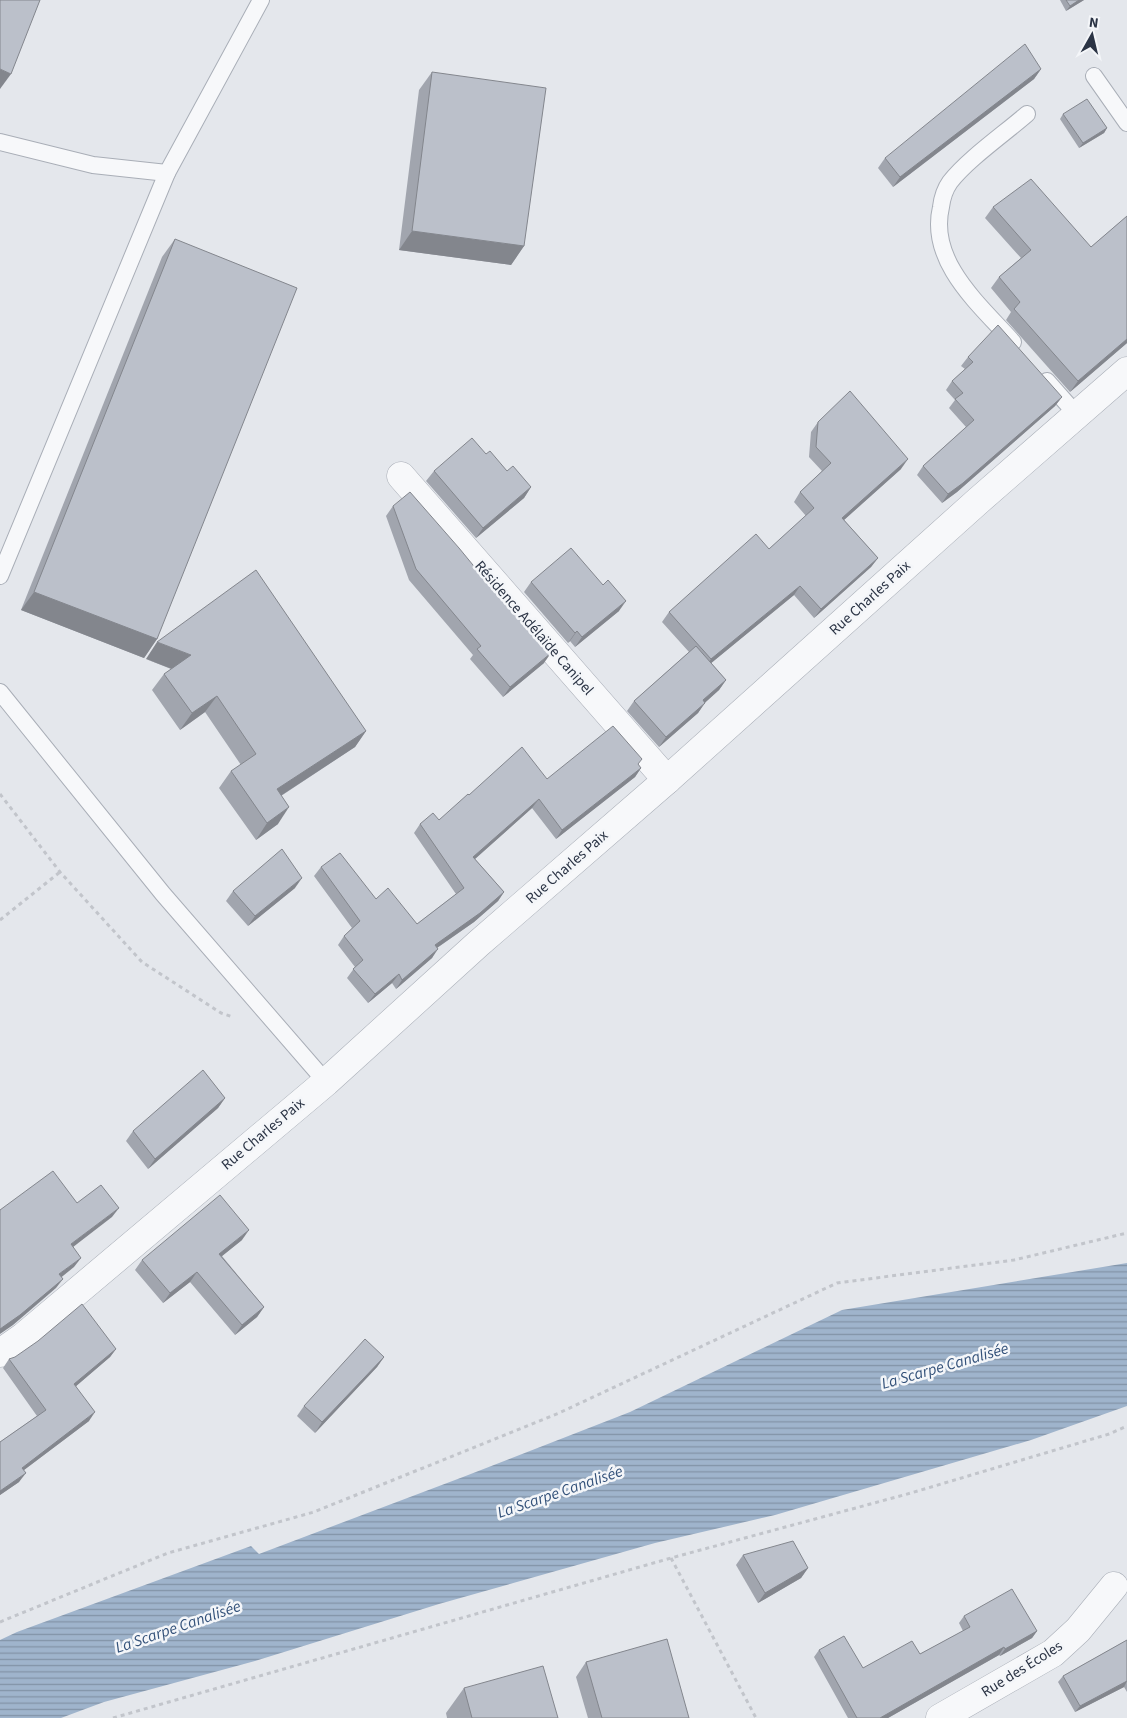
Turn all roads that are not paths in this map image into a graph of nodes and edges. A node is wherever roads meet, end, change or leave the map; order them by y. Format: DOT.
graph roads {
  1 [pos="261,0"];
  2 [pos="1094,76"];
  3 [pos="1027,114"];
  4 [pos="1127,123"];
  5 [pos="0,142"];
  6 [pos="167,173"];
  7 [pos="1026,356"];
  8 [pos="1039,371"];
  9 [pos="1127,371"];
  10 [pos="1077,415"];
  11 [pos="400,476"];
  12 [pos="0,576"];
  13 [pos="0,692"];
  14 [pos="667,780"];
  15 [pos="326,1082"];
  16 [pos="0,1353"];
  17 [pos="1114,1586"];
  18 [pos="940,1718"];
  1 -- 6 [label="lane"];
  2 -- 4 [label="lane"];
  3 -- 7 [label="lane"];
  5 -- 6 [label="lane"];
  6 -- 12 [label="lane"];
  8 -- 10 [label="lane"];
  9 -- 10 [label="street, Rue Charles Paix"];
  10 -- 14 [label="street, Rue Charles Paix"];
  11 -- 14 [label="street, Résidence Adélaïde Canipel"];
  13 -- 15 [label="lane"];
  14 -- 15 [label="street, Rue Charles Paix"];
  15 -- 16 [label="street, Rue Charles Paix"];
  17 -- 18 [label="street, Rue des Écoles"];
}
